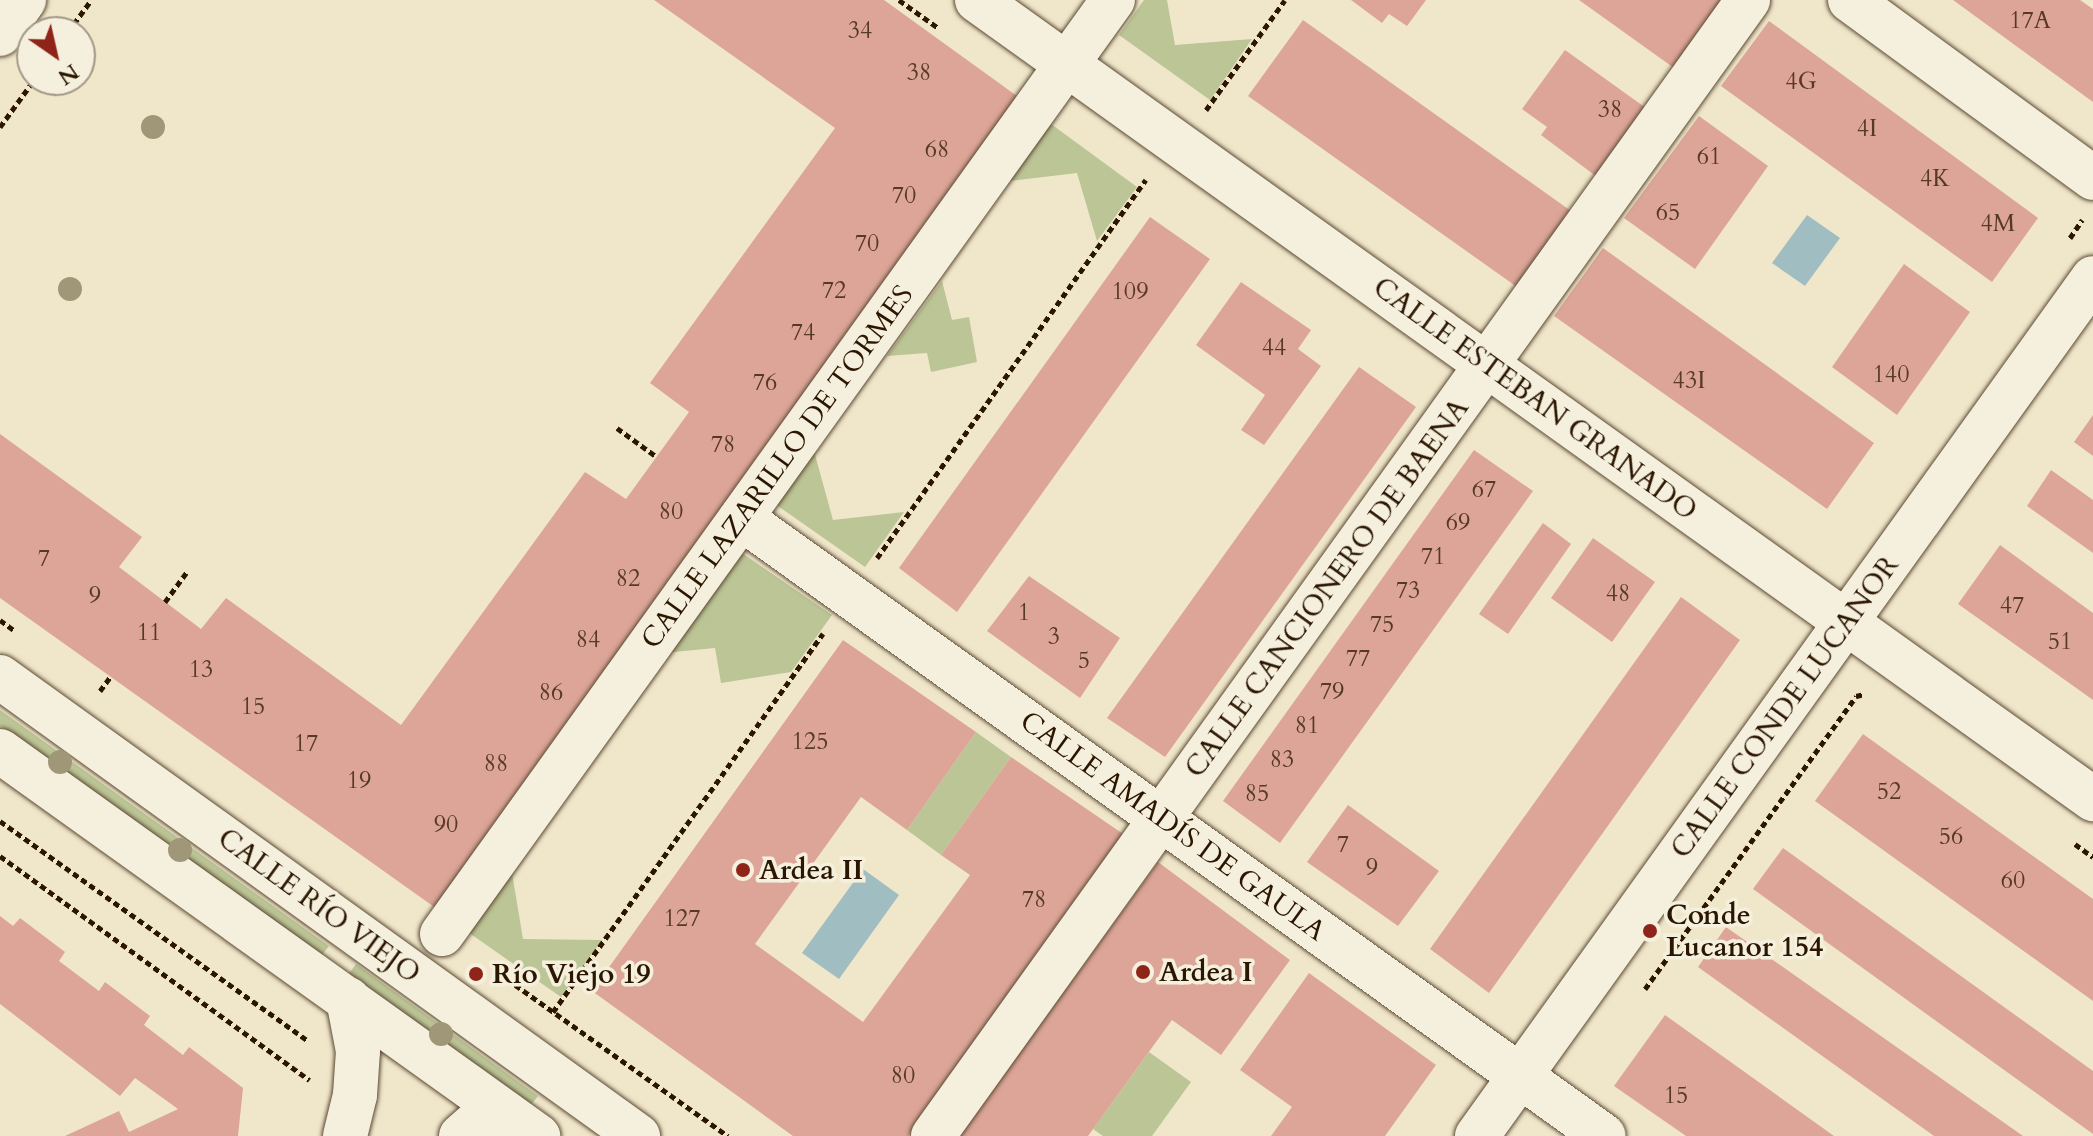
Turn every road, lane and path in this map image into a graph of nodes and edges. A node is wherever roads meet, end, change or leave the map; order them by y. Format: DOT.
graph roads {
  1 [pos="24,0"];
  2 [pos="977,0"];
  3 [pos="1113,0"];
  4 [pos="1285,0"];
  5 [pos="1748,0"];
  6 [pos="1850,0"];
  7 [pos="0,34"];
  8 [pos="1067,64"];
  9 [pos="22,96"];
  10 [pos="1203,114"];
  11 [pos="0,127"];
  12 [pos="1146,180"];
  13 [pos="2089,197"];
  14 [pos="2062,249"];
  15 [pos="2093,278"];
  16 [pos="1487,365"];
  17 [pos="617,428"];
  18 [pos="657,457"];
  19 [pos="741,518"];
  20 [pos="188,570"];
  21 [pos="851,595"];
  22 [pos="165,602"];
  23 [pos="1846,622"];
  24 [pos="0,677"];
  25 [pos="110,677"];
  26 [pos="100,691"];
  27 [pos="1878,703"];
  28 [pos="0,751"];
  29 [pos="2093,799"];
  30 [pos="1162,817"];
  31 [pos="2,825"];
  32 [pos="2068,839"];
  33 [pos="0,856"];
  34 [pos="2093,857"];
  35 [pos="442,934"];
  36 [pos="504,977"];
  37 [pos="1643,992"];
  38 [pos="348,999"];
  39 [pos="553,1012"];
  40 [pos="310,1042"];
  41 [pos="1521,1076"];
  42 [pos="315,1083"];
  43 [pos="522,1125"];
  44 [pos="345,1136"];
  45 [pos="461,1136"];
  46 [pos="638,1136"];
  47 [pos="728,1136"];
  48 [pos="933,1136"];
  49 [pos="1477,1136"];
  50 [pos="1604,1136"];
  1 -- 7 [label="street"];
  2 -- 8 [label="street, CALLE ESTEBAN GRANADO"];
  3 -- 8 [label="street, CALLE LAZARILLO DE TORMES"];
  4 -- 10 [label="path"];
  5 -- 16 [label="street, CALLE CANCIONERO DE BAENA"];
  6 -- 13 [label="street"];
  8 -- 16 [label="street, CALLE ESTEBAN GRANADO"];
  8 -- 19 [label="street, CALLE LAZARILLO DE TORMES"];
  9 -- 11 [label="path"];
  12 -- 21 [label="path"];
  13 -- 14 [label="path"];
  15 -- 23 [label="street, CALLE CONDE LUCANOR"];
  16 -- 23 [label="street, CALLE ESTEBAN GRANADO"];
  16 -- 30 [label="street, CALLE CANCIONERO DE BAENA"];
  17 -- 18 [label="path"];
  19 -- 21 [label="street, CALLE AMADÍS DE GAULA"];
  19 -- 35 [label="street, CALLE LAZARILLO DE TORMES"];
  20 -- 22 [label="path"];
  21 -- 30 [label="street, CALLE AMADÍS DE GAULA"];
  21 -- 39 [label="path"];
  23 -- 29 [label="street, CALLE ESTEBAN GRANADO"];
  23 -- 41 [label="street, CALLE CONDE LUCANOR"];
  24 -- 46 [label="street, CALLE RÍO VIEJO"];
  25 -- 26 [label="path"];
  27 -- 37 [label="path"];
  28 -- 38 [label="street, CALLE RÍO VIEJO"];
  30 -- 41 [label="street, CALLE AMADÍS DE GAULA"];
  30 -- 48 [label="street, CALLE CANCIONERO DE BAENA"];
  31 -- 40 [label="path"];
  32 -- 34 [label="path"];
  33 -- 42 [label="path"];
  36 -- 39 [label="path"];
  38 -- 43 [label="street, CALLE RÍO VIEJO"];
  38 -- 44 [label="street"];
  39 -- 47 [label="path"];
  41 -- 49 [label="street, CALLE CONDE LUCANOR"];
  41 -- 50 [label="street, CALLE AMADÍS DE GAULA"];
  43 -- 45 [label="street, CALLE RÍO VIEJO"];
}
